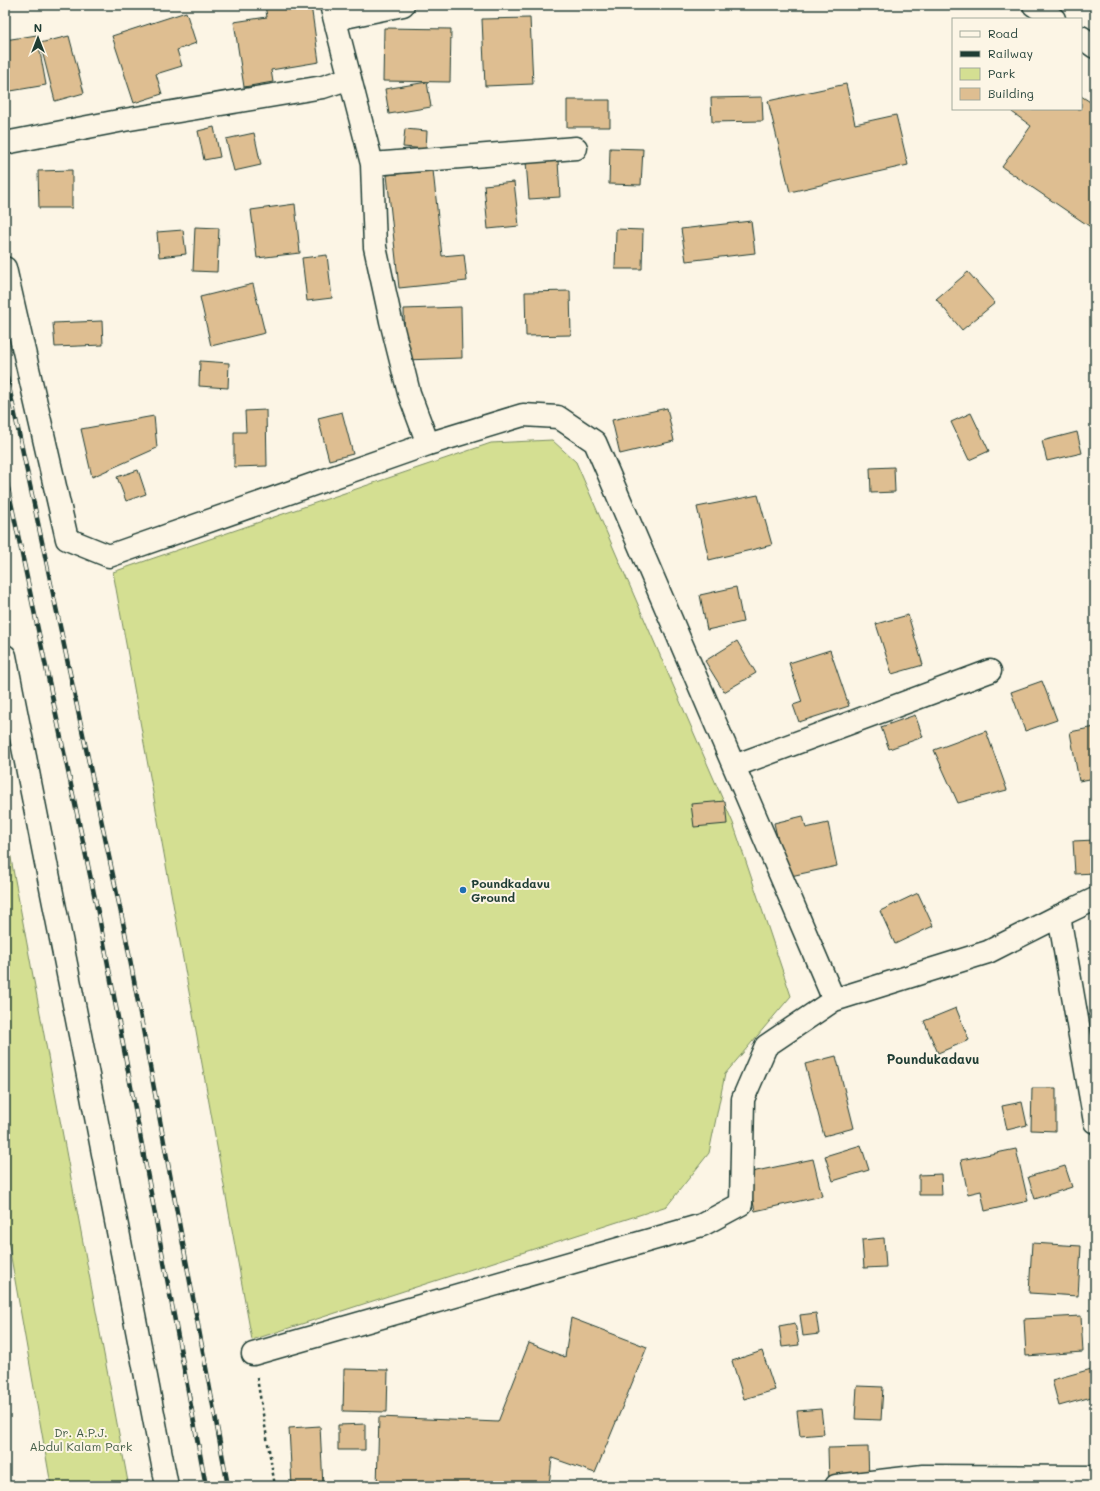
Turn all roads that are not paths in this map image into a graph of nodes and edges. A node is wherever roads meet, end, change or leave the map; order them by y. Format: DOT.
graph roads {
  1 [pos="403,5"];
  2 [pos="1034,5"];
  3 [pos="333,12"];
  4 [pos="1053,18"];
  5 [pos="1082,38"];
  6 [pos="1095,47"];
  7 [pos="350,78"];
  8 [pos="5,143"];
  9 [pos="576,148"];
  10 [pos="372,164"];
  11 [pos="5,268"];
  12 [pos="428,444"];
  13 [pos="5,656"];
  14 [pos="990,670"];
  15 [pos="734,766"];
  16 [pos="1095,899"];
  17 [pos="1059,916"];
  18 [pos="834,1000"];
  19 [pos="1094,1110"];
  20 [pos="252,1354"];
  21 [pos="1095,1477"];
  22 [pos="167,1486"];
  23 [pos="836,1486"];
  1 -- 3 [label="street"];
  2 -- 4 [label="street"];
  3 -- 7 [label="street"];
  5 -- 6 [label="street"];
  7 -- 8 [label="street"];
  7 -- 10 [label="street"];
  9 -- 10 [label="street"];
  10 -- 12 [label="street"];
  11 -- 12 [label="street"];
  12 -- 15 [label="street"];
  13 -- 22 [label="street"];
  14 -- 15 [label="street"];
  15 -- 18 [label="street"];
  16 -- 17 [label="street"];
  17 -- 18 [label="street"];
  17 -- 19 [label="street"];
  18 -- 20 [label="street"];
  21 -- 23 [label="street"];
}
